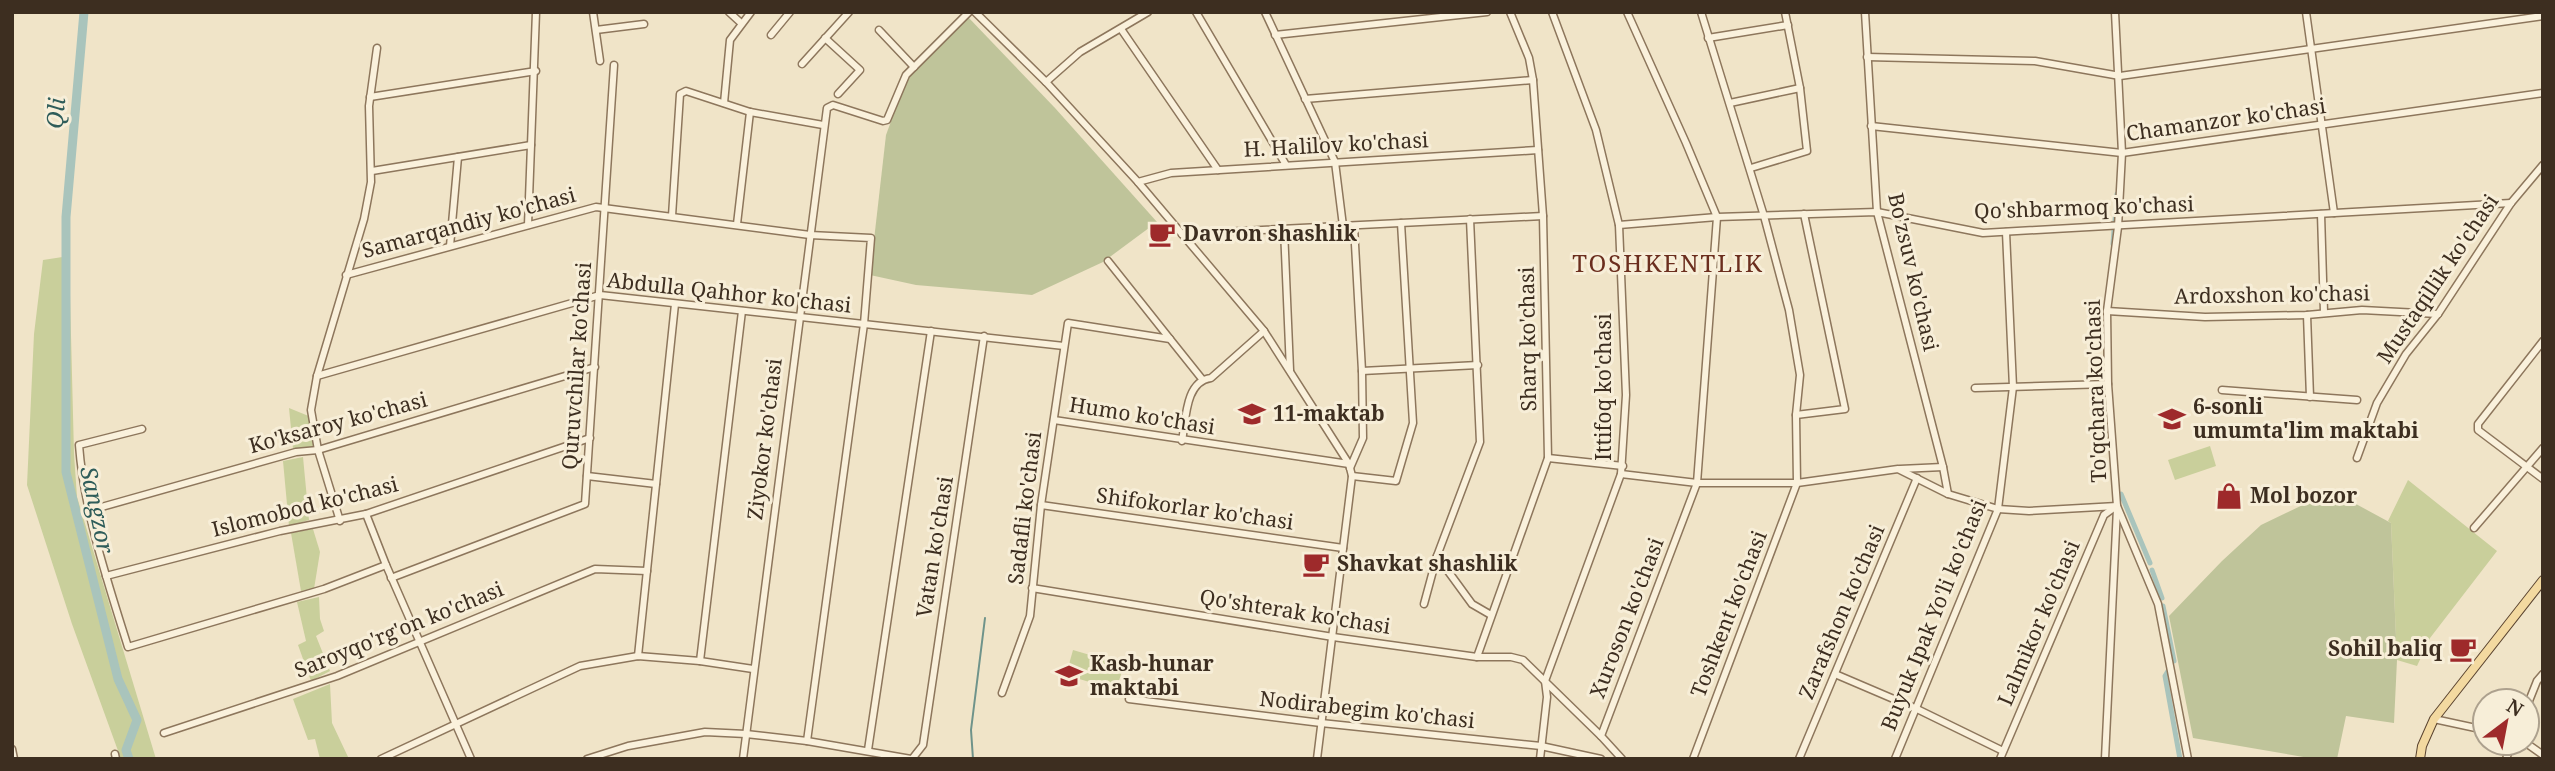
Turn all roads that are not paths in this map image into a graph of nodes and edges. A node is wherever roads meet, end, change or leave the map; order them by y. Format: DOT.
graph roads {
  1 [pos="536,12"];
  2 [pos="593,12"];
  3 [pos="729,12"];
  4 [pos="751,12"];
  5 [pos="790,12"];
  6 [pos="849,12"];
  7 [pos="970,12"];
  8 [pos="1148,12"];
  9 [pos="1196,12"];
  10 [pos="1265,12"];
  11 [pos="1487,12"];
  12 [pos="1510,12"];
  13 [pos="1552,12"];
  14 [pos="1627,12"];
  15 [pos="1701,12"];
  16 [pos="1785,12"];
  17 [pos="1865,12"];
  18 [pos="2115,12"];
  19 [pos="2306,12"];
  20 [pos="979,13"];
  21 [pos="2543,16"];
  22 [pos="741,23"];
  23 [pos="644,24"];
  24 [pos="1788,25"];
  25 [pos="1121,29"];
  26 [pos="596,30"];
  27 [pos="879,30"];
  28 [pos="771,35"];
  29 [pos="1275,35"];
  30 [pos="825,38"];
  31 [pos="1708,38"];
  32 [pos="377,48"];
  33 [pos="2310,48"];
  34 [pos="1867,57"];
  35 [pos="600,61"];
  36 [pos="802,64"];
  37 [pos="614,65"];
  38 [pos="914,67"];
  39 [pos="536,71"];
  40 [pos="2120,76"];
  41 [pos="1533,80"];
  42 [pos="1046,82"];
  43 [pos="1800,88"];
  44 [pos="2543,93"];
  45 [pos="838,94"];
  46 [pos="370,97"];
  47 [pos="1304,99"];
  48 [pos="724,103"];
  49 [pos="1730,103"];
  50 [pos="750,112"];
  51 [pos="2320,123"];
  52 [pos="823,125"];
  53 [pos="1871,126"];
  54 [pos="531,145"];
  55 [pos="1538,150"];
  56 [pos="2122,153"];
  57 [pos="458,157"];
  58 [pos="1335,162"];
  59 [pos="1286,164"];
  60 [pos="2542,167"];
  61 [pos="1751,168"];
  62 [pos="1217,170"];
  63 [pos="372,171"];
  64 [pos="1138,182"];
  65 [pos="2511,203"];
  66 [pos="605,208"];
  67 [pos="1877,212"];
  68 [pos="2334,213"];
  69 [pos="1804,214"];
  70 [pos="2321,214"];
  71 [pos="672,216"];
  72 [pos="1543,216"];
  73 [pos="1764,216"];
  74 [pos="1717,217"];
  75 [pos="1470,219"];
  76 [pos="1401,223"];
  77 [pos="737,224"];
  78 [pos="528,225"];
  79 [pos="1619,225"];
  80 [pos="1343,226"];
  81 [pos="1353,226"];
  82 [pos="2118,227"];
  83 [pos="1284,229"];
  84 [pos="2006,232"];
  85 [pos="1182,233"];
  86 [pos="810,235"];
  87 [pos="450,246"];
  88 [pos="1108,261"];
  89 [pos="346,275"];
  90 [pos="600,295"];
  91 [pos="675,304"];
  92 [pos="742,311"];
  93 [pos="2107,311"];
  94 [pos="2324,312"];
  95 [pos="2438,314"];
  96 [pos="2307,315"];
  97 [pos="798,316"];
  98 [pos="864,324"];
  99 [pos="932,331"];
  100 [pos="1264,331"];
  101 [pos="984,337"];
  102 [pos="1170,339"];
  103 [pos="2543,341"];
  104 [pos="1064,346"];
  105 [pos="1478,365"];
  106 [pos="1410,367"];
  107 [pos="595,368"];
  108 [pos="1362,370"];
  109 [pos="1290,374"];
  110 [pos="317,376"];
  111 [pos="1202,379"];
  112 [pos="2108,384"];
  113 [pos="2013,387"];
  114 [pos="1975,388"];
  115 [pos="2222,390"];
  116 [pos="2310,397"];
  117 [pos="2357,400"];
  118 [pos="1796,415"];
  119 [pos="1054,420"];
  120 [pos="142,429"];
  121 [pos="590,438"];
  122 [pos="1182,441"];
  123 [pos="2543,447"];
  124 [pos="318,450"];
  125 [pos="1548,458"];
  126 [pos="2357,458"];
  127 [pos="1349,466"];
  128 [pos="1623,466"];
  129 [pos="1943,467"];
  130 [pos="2527,467"];
  131 [pos="1898,469"];
  132 [pos="1621,474"];
  133 [pos="587,476"];
  134 [pos="1352,476"];
  135 [pos="1917,478"];
  136 [pos="2543,479"];
  137 [pos="1697,482"];
  138 [pos="1797,482"];
  139 [pos="656,484"];
  140 [pos="1948,494"];
  141 [pos="1041,505"];
  142 [pos="2117,506"];
  143 [pos="1998,509"];
  144 [pos="91,510"];
  145 [pos="366,514"];
  146 [pos="340,521"];
  147 [pos="2474,528"];
  148 [pos="1343,548"];
  149 [pos="1437,556"];
  150 [pos="386,565"];
  151 [pos="647,571"];
  152 [pos="106,576"];
  153 [pos="391,578"];
  154 [pos="2543,580"];
  155 [pos="1032,588"];
  156 [pos="1424,604"];
  157 [pos="1491,615"];
  158 [pos="1332,637"];
  159 [pos="419,643"];
  160 [pos="638,656"];
  161 [pos="1477,657"];
  162 [pos="700,661"];
  163 [pos="754,669"];
  164 [pos="1835,674"];
  165 [pos="1545,681"];
  166 [pos="1002,693"];
  167 [pos="1129,699"];
  168 [pos="1917,709"];
  169 [pos="2434,719"];
  170 [pos="1321,723"];
  171 [pos="456,724"];
  172 [pos="2471,727"];
  173 [pos="164,733"];
  174 [pos="746,734"];
  175 [pos="1601,736"];
  176 [pos="807,741"];
  177 [pos="1541,746"];
  178 [pos="12,749"];
  179 [pos="867,750"];
  180 [pos="2003,751"];
  181 [pos="1616,752"];
  182 [pos="14,759"];
  183 [pos="381,759"];
  184 [pos="471,759"];
  185 [pos="587,759"];
  186 [pos="743,759"];
  187 [pos="912,759"];
  188 [pos="1317,759"];
  189 [pos="1540,759"];
  190 [pos="1603,759"];
  191 [pos="1622,759"];
  192 [pos="1693,759"];
  193 [pos="1800,759"];
  194 [pos="1895,759"];
  195 [pos="2000,759"];
  196 [pos="2105,759"];
  197 [pos="2188,759"];
  198 [pos="2420,759"];
  1 -- 39 [label="street"];
  2 -- 26 [label="street"];
  3 -- 22 [label="street"];
  4 -- 22 [label="street"];
  5 -- 28 [label="street"];
  6 -- 30 [label="street"];
  7 -- 38 [label="street"];
  8 -- 25 [label="street"];
  9 -- 59 [label="street"];
  10 -- 29 [label="street"];
  11 -- 29 [label="street"];
  12 -- 41 [label="street, Sharq ko'chasi"];
  13 -- 79 [label="street, Ittifoq ko'chasi"];
  14 -- 74 [label="street"];
  15 -- 31 [label="street"];
  16 -- 24 [label="street"];
  17 -- 34 [label="street, Bo'zsuv ko'chasi"];
  18 -- 40 [label="street, To'qchara ko'chasi"];
  19 -- 33 [label="street"];
  20 -- 42 [label="street"];
  21 -- 33 [label="street"];
  22 -- 48 [label="street"];
  23 -- 26 [label="street"];
  24 -- 31 [label="street"];
  24 -- 43 [label="street"];
  25 -- 42 [label="street"];
  25 -- 62 [label="street"];
  26 -- 35 [label="street"];
  27 -- 38 [label="street"];
  29 -- 47 [label="street"];
  30 -- 36 [label="street"];
  30 -- 45 [label="street"];
  31 -- 49 [label="street"];
  32 -- 46 [label="street"];
  33 -- 40 [label="street"];
  33 -- 51 [label="street"];
  34 -- 40 [label="street"];
  34 -- 53 [label="street, Bo'zsuv ko'chasi"];
  37 -- 66 [label="street, Quruvchilar ko'chasi"];
  38 -- 52 [label="street"];
  39 -- 46 [label="street"];
  39 -- 54 [label="street"];
  40 -- 56 [label="street, To'qchara ko'chasi"];
  41 -- 47 [label="street"];
  41 -- 55 [label="street, Sharq ko'chasi"];
  42 -- 64 [label="street"];
  43 -- 49 [label="street"];
  43 -- 61 [label="street"];
  44 -- 51 [label="street, Chamanzor ko'chasi"];
  46 -- 63 [label="street"];
  47 -- 58 [label="street"];
  48 -- 50 [label="street"];
  48 -- 71 [label="street"];
  49 -- 61 [label="street"];
  50 -- 52 [label="street"];
  50 -- 77 [label="street"];
  51 -- 56 [label="street, Chamanzor ko'chasi"];
  51 -- 68 [label="street"];
  52 -- 86 [label="street, Ziyokor ko'chasi"];
  53 -- 56 [label="street, Chamanzor ko'chasi"];
  53 -- 67 [label="street, Bo'zsuv ko'chasi"];
  54 -- 57 [label="street"];
  54 -- 78 [label="street"];
  55 -- 58 [label="street, H. Halilov ko'chasi"];
  55 -- 72 [label="street, Sharq ko'chasi"];
  56 -- 82 [label="street, To'qchara ko'chasi"];
  57 -- 63 [label="street"];
  57 -- 87 [label="street"];
  58 -- 59 [label="street, H. Halilov ko'chasi"];
  58 -- 80 [label="street"];
  59 -- 62 [label="street, H. Halilov ko'chasi"];
  60 -- 65 [label="street, Mustaqillik ko'chasi"];
  61 -- 73 [label="street"];
  62 -- 64 [label="street, H. Halilov ko'chasi"];
  63 -- 89 [label="street"];
  64 -- 85 [label="street"];
  65 -- 68 [label="street, Qo'shbarmoq ko'chasi"];
  65 -- 95 [label="street, Mustaqillik ko'chasi"];
  66 -- 71 [label="street, Samarqandiy ko'chasi"];
  66 -- 78 [label="street, Samarqandiy ko'chasi"];
  66 -- 90 [label="street, Quruvchilar ko'chasi"];
  67 -- 69 [label="street, Qo'shbarmoq ko'chasi"];
  67 -- 84 [label="street, Qo'shbarmoq ko'chasi"];
  67 -- 129 [label="street, Bo'zsuv ko'chasi"];
  68 -- 70 [label="street, Qo'shbarmoq ko'chasi"];
  69 -- 73 [label="street, Qo'shbarmoq ko'chasi"];
  69 -- 118 [label="street"];
  70 -- 82 [label="street, Qo'shbarmoq ko'chasi"];
  70 -- 94 [label="street"];
  71 -- 77 [label="street, Samarqandiy ko'chasi"];
  72 -- 75 [label="street"];
  72 -- 125 [label="street, Sharq ko'chasi"];
  73 -- 74 [label="street, Qo'shbarmoq ko'chasi"];
  73 -- 118 [label="street"];
  74 -- 79 [label="street, Qo'shbarmoq ko'chasi"];
  74 -- 137 [label="street"];
  75 -- 76 [label="street"];
  75 -- 105 [label="street"];
  76 -- 81 [label="street"];
  76 -- 106 [label="street"];
  77 -- 86 [label="street, Samarqandiy ko'chasi"];
  78 -- 87 [label="street, Samarqandiy ko'chasi"];
  79 -- 128 [label="street, Ittifoq ko'chasi"];
  80 -- 81 [label="street"];
  80 -- 83 [label="street"];
  81 -- 108 [label="street"];
  82 -- 84 [label="street, Qo'shbarmoq ko'chasi"];
  82 -- 93 [label="street, To'qchara ko'chasi"];
  83 -- 85 [label="street"];
  83 -- 109 [label="street"];
  84 -- 113 [label="street, Buyuk Ipak Yo'li ko'chasi"];
  85 -- 100 [label="street"];
  86 -- 97 [label="street, Ziyokor ko'chasi"];
  86 -- 98 [label="street, Samarqandiy ko'chasi"];
  87 -- 89 [label="street, Samarqandiy ko'chasi"];
  88 -- 102 [label="street"];
  89 -- 110 [label="street"];
  90 -- 91 [label="street, Abdulla Qahhor ko'chasi"];
  90 -- 107 [label="street, Quruvchilar ko'chasi"];
  90 -- 110 [label="street, Abdulla Qahhor ko'chasi"];
  91 -- 92 [label="street, Abdulla Qahhor ko'chasi"];
  91 -- 139 [label="street"];
  92 -- 97 [label="street, Abdulla Qahhor ko'chasi"];
  92 -- 162 [label="street"];
  93 -- 96 [label="street, Ardoxshon ko'chasi"];
  93 -- 112 [label="street, To'qchara ko'chasi"];
  94 -- 95 [label="street, Ardoxshon ko'chasi"];
  94 -- 96 [label="street, Ardoxshon ko'chasi"];
  95 -- 126 [label="street, Mustaqillik ko'chasi"];
  96 -- 116 [label="street"];
  97 -- 98 [label="street, Abdulla Qahhor ko'chasi"];
  97 -- 163 [label="street, Ziyokor ko'chasi"];
  98 -- 99 [label="street, Abdulla Qahhor ko'chasi"];
  98 -- 176 [label="street"];
  99 -- 101 [label="street, Abdulla Qahhor ko'chasi"];
  99 -- 179 [label="street"];
  100 -- 109 [label="street"];
  100 -- 111 [label="street"];
  101 -- 104 [label="street, Abdulla Qahhor ko'chasi"];
  101 -- 187 [label="street, Vatan ko'chasi"];
  102 -- 104 [label="street, Sadafli ko'chasi"];
  102 -- 111 [label="street"];
  103 -- 130 [label="street"];
  104 -- 119 [label="street, Sadafli ko'chasi"];
  105 -- 106 [label="street"];
  105 -- 149 [label="street"];
  106 -- 108 [label="street"];
  106 -- 134 [label="street"];
  107 -- 121 [label="street, Quruvchilar ko'chasi"];
  107 -- 124 [label="street, Ko'ksaroy ko'chasi"];
  108 -- 127 [label="street"];
  109 -- 127 [label="street"];
  110 -- 124 [label="street"];
  111 -- 122 [label="street"];
  112 -- 113 [label="street"];
  112 -- 142 [label="street, To'qchara ko'chasi"];
  113 -- 114 [label="street"];
  113 -- 143 [label="street, Buyuk Ipak Yo'li ko'chasi"];
  115 -- 116 [label="street"];
  116 -- 117 [label="street"];
  118 -- 138 [label="street"];
  119 -- 122 [label="street, Humo ko'chasi"];
  119 -- 141 [label="street, Sadafli ko'chasi"];
  120 -- 144 [label="street"];
  121 -- 133 [label="street, Quruvchilar ko'chasi"];
  121 -- 145 [label="street, Islomobod ko'chasi"];
  122 -- 127 [label="street, Humo ko'chasi"];
  123 -- 130 [label="street"];
  124 -- 144 [label="street, Ko'ksaroy ko'chasi"];
  124 -- 146 [label="street"];
  125 -- 128 [label="street"];
  125 -- 157 [label="street, Sharq ko'chasi"];
  127 -- 134 [label="street"];
  128 -- 132 [label="street, Ittifoq ko'chasi"];
  129 -- 131 [label="street"];
  129 -- 140 [label="street, Bo'zsuv ko'chasi"];
  130 -- 136 [label="street"];
  130 -- 147 [label="street"];
  131 -- 135 [label="street"];
  131 -- 138 [label="street"];
  132 -- 137 [label="street"];
  132 -- 165 [label="street, Ittifoq ko'chasi"];
  133 -- 139 [label="street"];
  133 -- 153 [label="street, Quruvchilar ko'chasi"];
  134 -- 148 [label="street"];
  135 -- 140 [label="street"];
  135 -- 164 [label="street, Zarafshon ko'chasi"];
  137 -- 138 [label="street"];
  137 -- 175 [label="street, Xuroson ko'chasi"];
  138 -- 192 [label="street, Toshkent ko'chasi"];
  139 -- 151 [label="street"];
  140 -- 143 [label="street"];
  141 -- 148 [label="street, Shifokorlar ko'chasi"];
  141 -- 155 [label="street, Sadafli ko'chasi"];
  142 -- 143 [label="street"];
  142 -- 180 [label="street, Lalmikor ko'chasi"];
  142 -- 196 [label="street"];
  142 -- 197 [label="street, To'qchara ko'chasi"];
  143 -- 168 [label="street, Buyuk Ipak Yo'li ko'chasi"];
  144 -- 152 [label="street"];
  145 -- 146 [label="street, Islomobod ko'chasi"];
  145 -- 150 [label="street"];
  146 -- 152 [label="street, Islomobod ko'chasi"];
  148 -- 158 [label="street"];
  149 -- 156 [label="street"];
  149 -- 157 [label="street"];
  150 -- 152 [label="street"];
  150 -- 153 [label="street"];
  151 -- 159 [label="street, Saroyqo'rg'on ko'chasi"];
  151 -- 160 [label="street"];
  153 -- 159 [label="street"];
  154 -- 169 [label="main road"];
  155 -- 158 [label="street, Qo'shterak ko'chasi"];
  155 -- 166 [label="street, Sadafli ko'chasi"];
  157 -- 161 [label="street, Sharq ko'chasi"];
  158 -- 161 [label="street, Qo'shterak ko'chasi"];
  158 -- 170 [label="street"];
  159 -- 171 [label="street"];
  159 -- 173 [label="street, Saroyqo'rg'on ko'chasi"];
  160 -- 162 [label="street"];
  160 -- 171 [label="street"];
  161 -- 165 [label="street, Qo'shterak ko'chasi"];
  162 -- 163 [label="street"];
  163 -- 174 [label="street, Ziyokor ko'chasi"];
  164 -- 168 [label="street"];
  164 -- 193 [label="street, Zarafshon ko'chasi"];
  165 -- 175 [label="street, Qo'shterak ko'chasi"];
  165 -- 177 [label="street, Ittifoq ko'chasi"];
  167 -- 170 [label="street, Nodirabegim ko'chasi"];
  168 -- 180 [label="street"];
  168 -- 194 [label="street, Buyuk Ipak Yo'li ko'chasi"];
  169 -- 172 [label="street"];
  169 -- 198 [label="main road"];
  170 -- 177 [label="street, Nodirabegim ko'chasi"];
  170 -- 188 [label="street"];
  171 -- 183 [label="street"];
  171 -- 184 [label="street"];
  174 -- 176 [label="street"];
  174 -- 185 [label="street"];
  174 -- 186 [label="street, Ziyokor ko'chasi"];
  175 -- 181 [label="street"];
  176 -- 179 [label="street"];
  177 -- 189 [label="street, Ittifoq ko'chasi"];
  177 -- 190 [label="street, Nodirabegim ko'chasi"];
  178 -- 182 [label="street"];
  179 -- 187 [label="street"];
  180 -- 195 [label="street, Lalmikor ko'chasi"];
  181 -- 190 [label="street, Nodirabegim ko'chasi"];
  181 -- 191 [label="street"];
}
